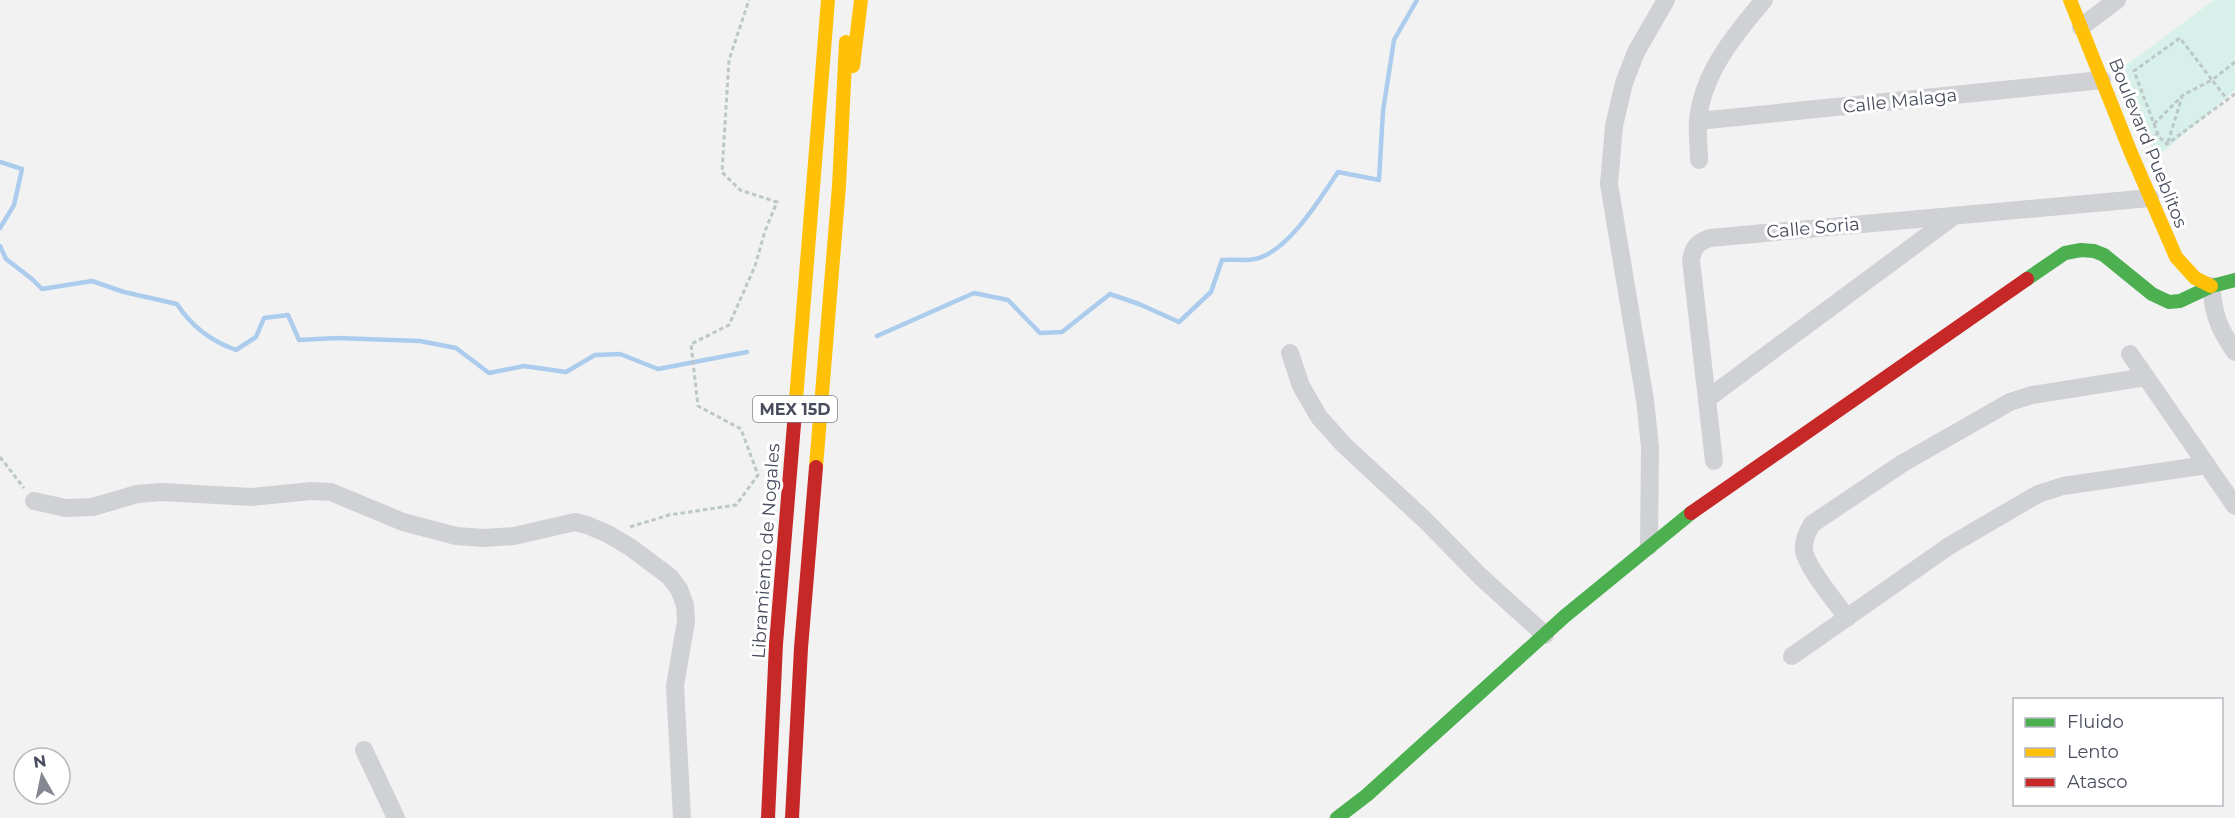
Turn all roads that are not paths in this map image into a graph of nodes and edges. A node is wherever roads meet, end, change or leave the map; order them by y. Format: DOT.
graph roads {
  1 [pos="828,0"];
  2 [pos="848,0"];
  3 [pos="854,0"];
  4 [pos="861,0"];
  5 [pos="1666,0"];
  6 [pos="1764,0"];
  7 [pos="2070,0"];
  8 [pos="2117,0"];
  9 [pos="2081,27"];
  10 [pos="2102,80"];
  11 [pos="1698,121"];
  12 [pos="1699,160"];
  13 [pos="839,186"];
  14 [pos="2150,198"];
  15 [pos="1954,216"];
  16 [pos="2235,280"];
  17 [pos="2211,286"];
  18 [pos="2235,352"];
  19 [pos="1290,353"];
  20 [pos="2130,354"];
  21 [pos="2146,377"];
  22 [pos="1707,399"];
  23 [pos="1714,461"];
  24 [pos="2207,465"];
  25 [pos="2229,486"];
  26 [pos="34,501"];
  27 [pos="2235,506"];
  28 [pos="1649,546"];
  29 [pos="1847,618"];
  30 [pos="1545,635"];
  31 [pos="1792,656"];
  32 [pos="364,750"];
  33 [pos="396,818"];
  34 [pos="682,818"];
  35 [pos="768,818"];
  36 [pos="792,818"];
  37 [pos="1336,818"];
  1 -- 35 [label="main road, Libramiento de Nogales / MEX 15D"];
  2 -- 13 [label="main road, MEX 15D"];
  3 -- 13 [label="main road, MEX 15D"];
  4 -- 13 [label="main road, MEX 15D"];
  5 -- 28 [label="street"];
  6 -- 11 [label="street"];
  7 -- 9 [label="main road, Boulevard Pueblitos"];
  8 -- 9 [label="street"];
  9 -- 10 [label="main road, Boulevard Pueblitos"];
  10 -- 11 [label="street, Calle Malaga"];
  10 -- 14 [label="main road, Boulevard Pueblitos"];
  11 -- 12 [label="street"];
  13 -- 36 [label="main road, MEX 15D"];
  14 -- 15 [label="street, Calle Soria"];
  14 -- 17 [label="main road, Boulevard Pueblitos"];
  15 -- 22 [label="street"];
  15 -- 22 [label="street, Calle Soria"];
  16 -- 17 [label="main road"];
  17 -- 18 [label="street"];
  17 -- 28 [label="main road"];
  19 -- 30 [label="street"];
  20 -- 21 [label="street"];
  21 -- 24 [label="street"];
  21 -- 29 [label="street"];
  22 -- 23 [label="street, Calle Soria"];
  24 -- 25 [label="street"];
  24 -- 29 [label="street"];
  25 -- 27 [label="street"];
  26 -- 34 [label="street"];
  28 -- 30 [label="main road"];
  29 -- 31 [label="street"];
  30 -- 37 [label="main road"];
  32 -- 33 [label="street"];
}
